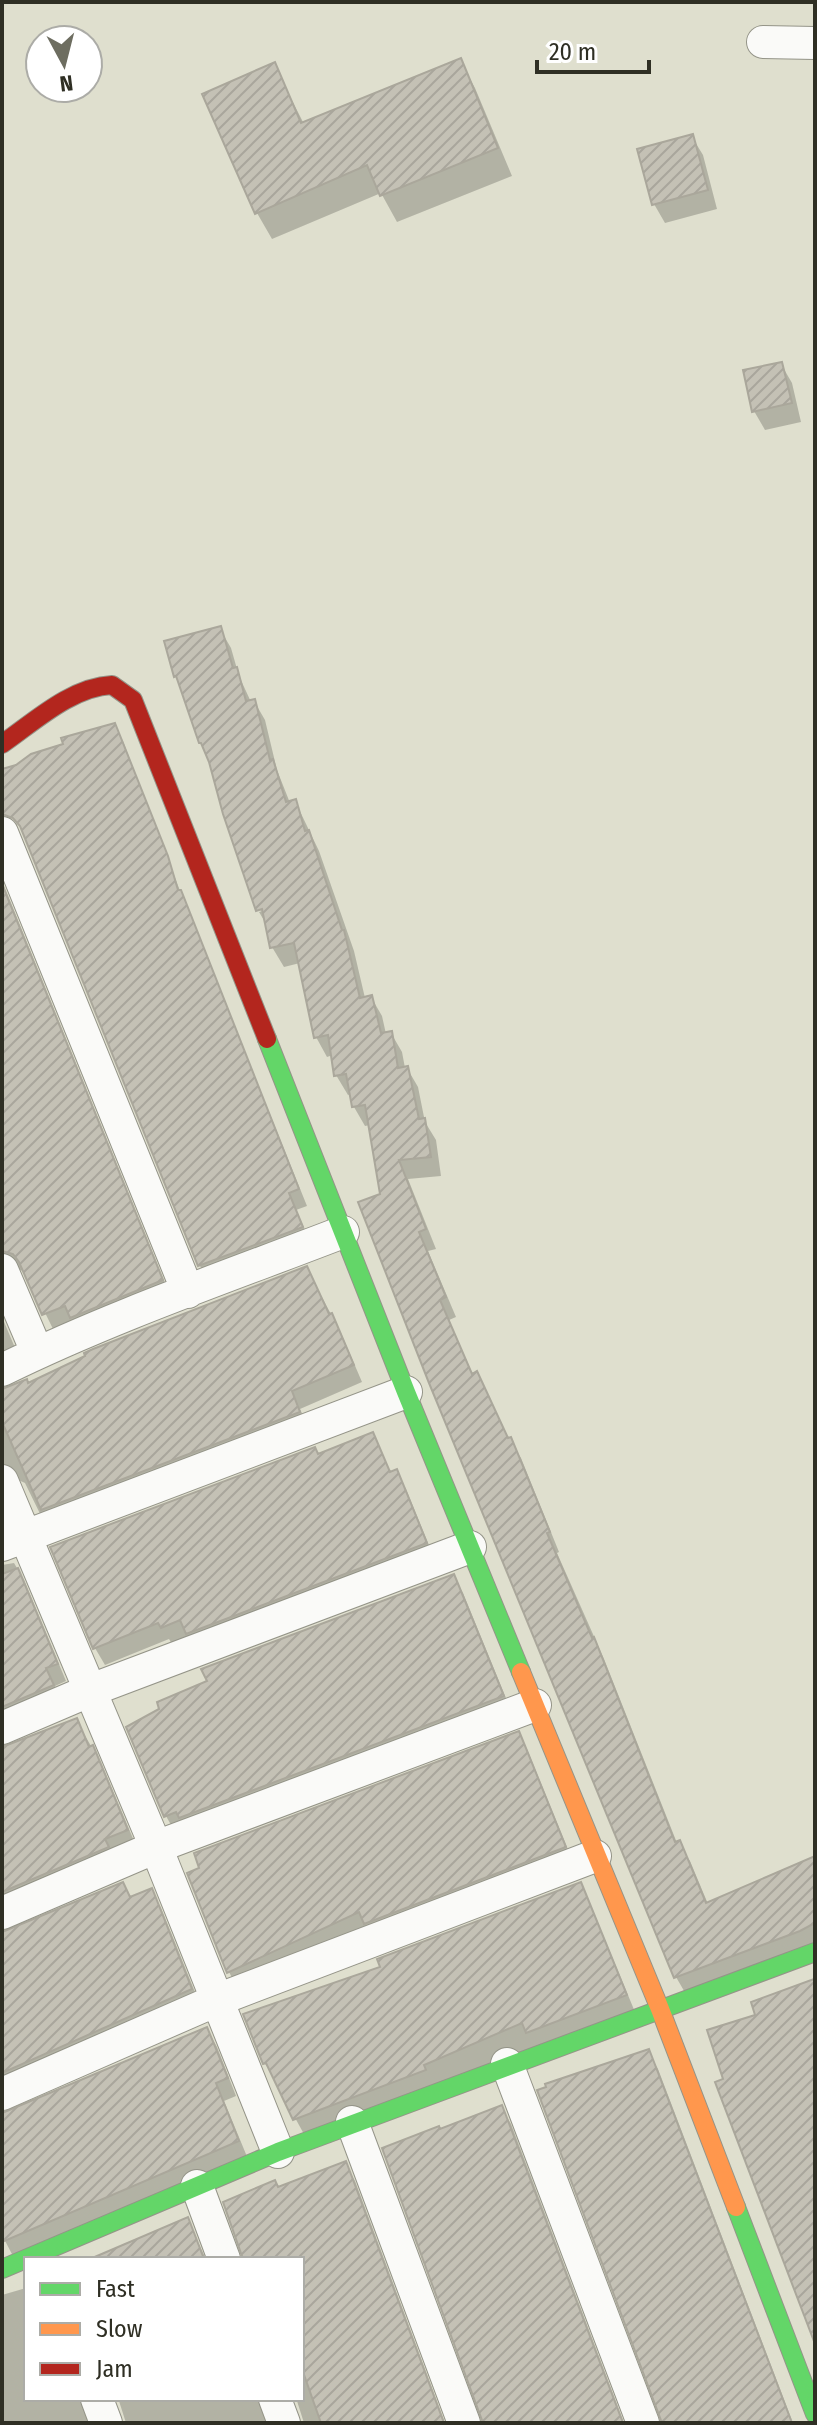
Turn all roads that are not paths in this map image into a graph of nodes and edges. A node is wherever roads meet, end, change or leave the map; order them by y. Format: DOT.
graph roads {
  1 [pos="763,42"];
  2 [pos="815,43"];
  3 [pos="2,744"];
  4 [pos="2,833"];
  5 [pos="343,1232"];
  6 [pos="2,1270"];
  7 [pos="188,1292"];
  8 [pos="37,1352"];
  9 [pos="2,1370"];
  10 [pos="406,1392"];
  11 [pos="2,1481"];
  12 [pos="13,1540"];
  13 [pos="470,1547"];
  14 [pos="91,1690"];
  15 [pos="535,1705"];
  16 [pos="2,1728"];
  17 [pos="156,1847"];
  18 [pos="595,1856"];
  19 [pos="2,1913"];
  20 [pos="815,1952"];
  21 [pos="217,2000"];
  22 [pos="660,2009"];
  23 [pos="507,2064"];
  24 [pos="2,2094"];
  25 [pos="352,2122"];
  26 [pos="278,2152"];
  27 [pos="197,2186"];
  28 [pos="44,2255"];
  29 [pos="223,2257"];
  30 [pos="24,2262"];
  31 [pos="2,2269"];
  32 [pos="98,2401"];
  33 [pos="276,2401"];
  34 [pos="815,2414"];
  35 [pos="106,2423"];
  36 [pos="284,2423"];
  37 [pos="464,2423"];
  38 [pos="643,2423"];
  1 -- 2 [label="street"];
  3 -- 5 [label="street"];
  4 -- 7 [label="street"];
  5 -- 7 [label="street"];
  5 -- 10 [label="street"];
  6 -- 8 [label="street"];
  7 -- 8 [label="street"];
  8 -- 9 [label="street"];
  10 -- 12 [label="street"];
  10 -- 13 [label="street"];
  11 -- 12 [label="street"];
  12 -- 14 [label="street"];
  13 -- 14 [label="street"];
  13 -- 15 [label="street"];
  14 -- 16 [label="street"];
  14 -- 17 [label="street"];
  15 -- 17 [label="street"];
  15 -- 18 [label="street"];
  17 -- 19 [label="street"];
  17 -- 21 [label="street"];
  18 -- 21 [label="street"];
  18 -- 22 [label="street"];
  20 -- 22 [label="street"];
  21 -- 24 [label="street"];
  21 -- 26 [label="street"];
  22 -- 23 [label="street"];
  22 -- 34 [label="street"];
  23 -- 25 [label="street"];
  23 -- 38 [label="street"];
  25 -- 26 [label="street"];
  25 -- 37 [label="street"];
  26 -- 27 [label="street"];
  27 -- 28 [label="street"];
  27 -- 29 [label="street"];
  30 -- 31 [label="street"];
  32 -- 35 [label="street"];
  33 -- 36 [label="street"];
}
